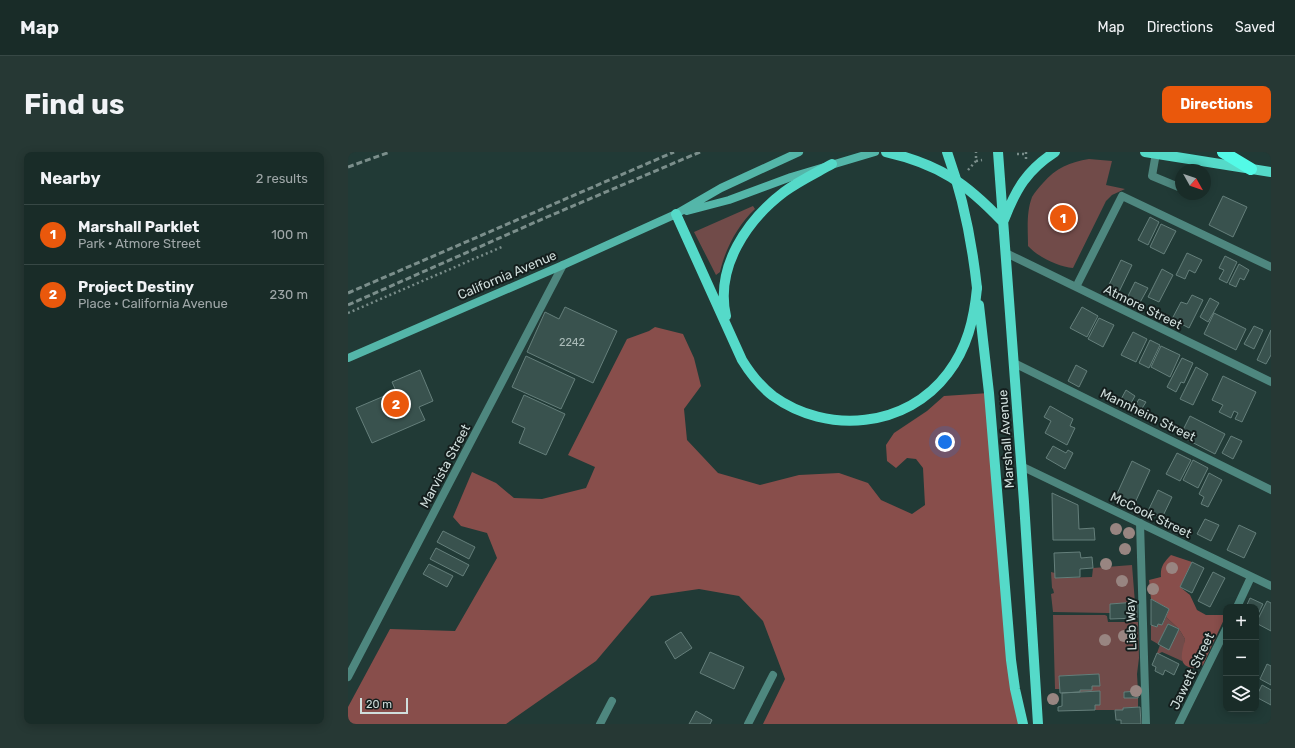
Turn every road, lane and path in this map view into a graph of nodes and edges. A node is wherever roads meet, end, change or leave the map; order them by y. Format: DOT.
graph roads {
  1 [pos="799,152"];
  2 [pos="875,152"];
  3 [pos="886,152"];
  4 [pos="947,152"];
  5 [pos="976,152"];
  6 [pos="998,152"];
  7 [pos="1026,152"];
  8 [pos="1055,152"];
  9 [pos="1145,152"];
  10 [pos="1223,152"];
  11 [pos="1156,153"];
  12 [pos="1017,154"];
  13 [pos="982,160"];
  14 [pos="976,161"];
  15 [pos="832,164"];
  16 [pos="1251,169"];
  17 [pos="968,170"];
  18 [pos="1271,172"];
  19 [pos="1175,186"];
  20 [pos="676,214"];
  21 [pos="1003,222"];
  22 [pos="504,246"];
  23 [pos="1006,253"];
  24 [pos="563,265"];
  25 [pos="1271,267"];
  26 [pos="1076,287"];
  27 [pos="977,288"];
  28 [pos="348,314"];
  29 [pos="730,333"];
  30 [pos="348,358"];
  31 [pos="1014,363"];
  32 [pos="1271,382"];
  33 [pos="1021,466"];
  34 [pos="1271,490"];
  35 [pos="1140,523"];
  36 [pos="1251,577"];
  37 [pos="1271,586"];
  38 [pos="1238,604"];
  39 [pos="1223,635"];
  40 [pos="773,675"];
  41 [pos="348,677"];
  42 [pos="612,701"];
  43 [pos="600,724"];
  44 [pos="748,724"];
  45 [pos="1023,724"];
  46 [pos="1038,724"];
  47 [pos="1146,724"];
  48 [pos="1179,724"];
  1 -- 20 [label="street, California Avenue"];
  2 -- 15 [label="street, California Avenue"];
  3 -- 21 [label="main road"];
  4 -- 27 [label="main road, bridge"];
  5 -- 14 [label="path"];
  6 -- 21 [label="main road, Marshall Avenue"];
  7 -- 12 [label="path"];
  8 -- 21 [label="main road"];
  9 -- 11 [label="main road"];
  10 -- 16 [label="highway"];
  11 -- 16 [label="main road"];
  11 -- 19 [label="street"];
  13 -- 14 [label="path"];
  14 -- 17 [label="path"];
  15 -- 20 [label="street, California Avenue"];
  15 -- 29 [label="main road"];
  16 -- 18 [label="main road"];
  20 -- 24 [label="street, California Avenue"];
  20 -- 29 [label="main road"];
  21 -- 23 [label="main road, Marshall Avenue"];
  22 -- 28 [label="path"];
  23 -- 26 [label="street, Atmore Street"];
  23 -- 31 [label="main road, Marshall Avenue"];
  24 -- 30 [label="street, California Avenue"];
  24 -- 41 [label="street, Marvista Street"];
  25 -- 26 [label="street"];
  26 -- 32 [label="street, Atmore Street"];
  27 -- 29 [label="main road"];
  27 -- 45 [label="main road"];
  31 -- 33 [label="main road, Marshall Avenue"];
  31 -- 34 [label="street, Mannheim Street"];
  33 -- 35 [label="street, McCook Street"];
  33 -- 46 [label="main road, Marshall Avenue"];
  35 -- 36 [label="street, McCook Street"];
  35 -- 47 [label="street, Lieb Way"];
  36 -- 37 [label="street, McCook Street"];
  36 -- 38 [label="street"];
  39 -- 48 [label="street, Jawett Street"];
  40 -- 44 [label="street"];
  42 -- 43 [label="street"];
}
